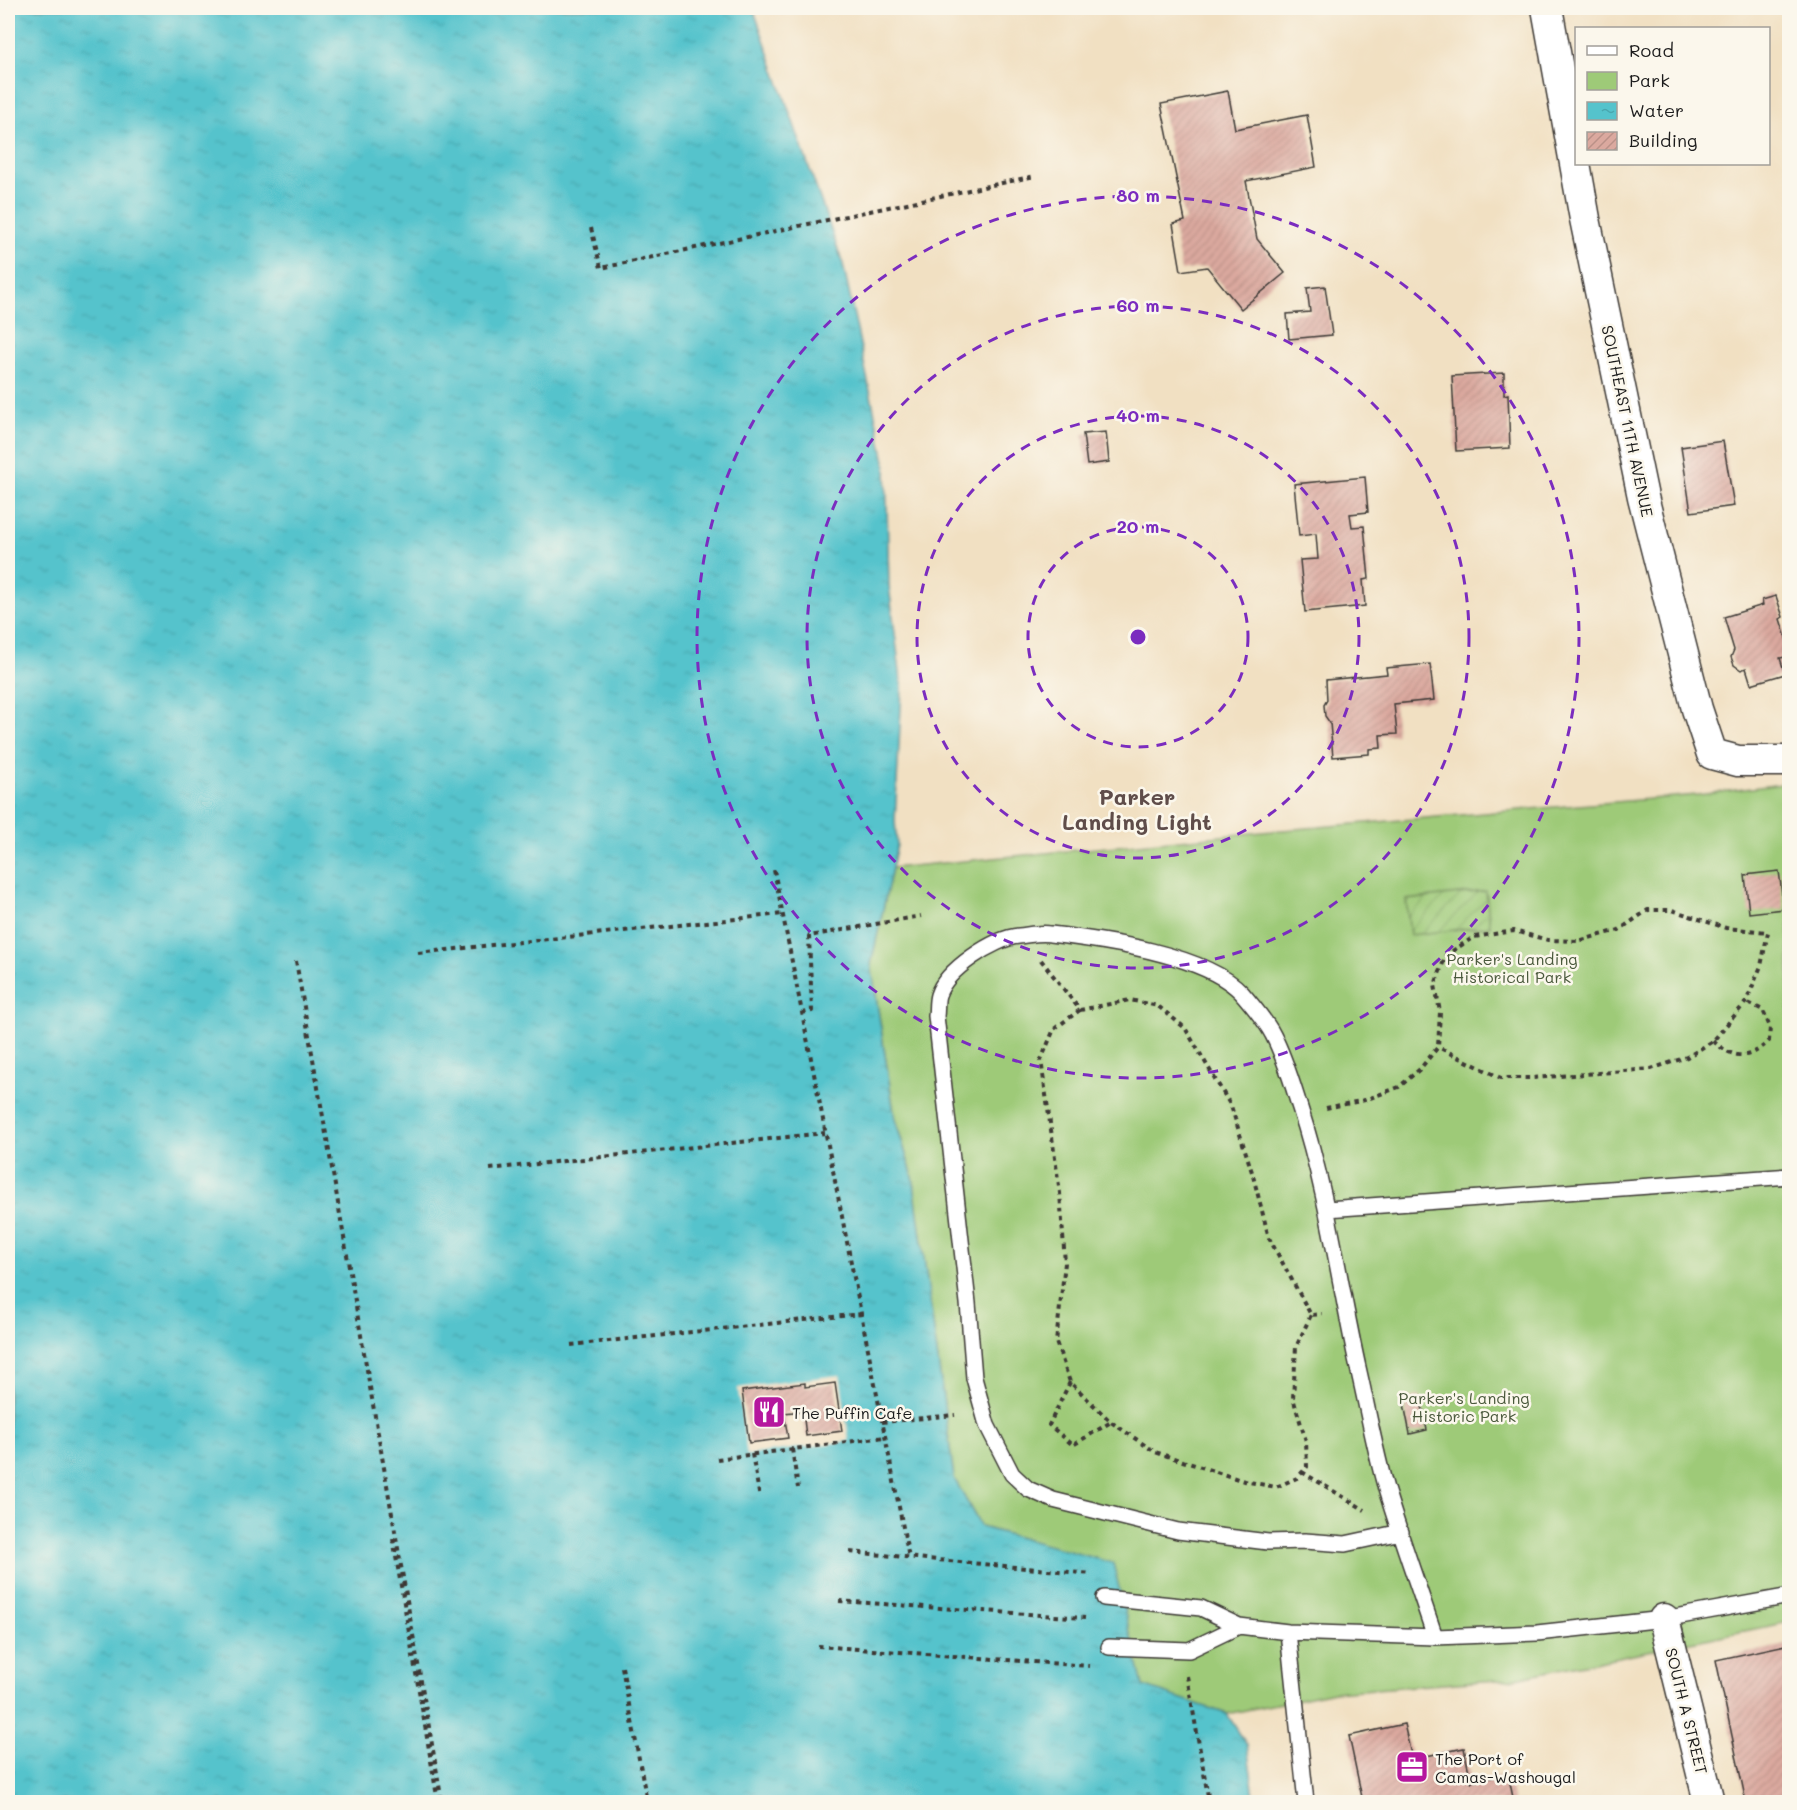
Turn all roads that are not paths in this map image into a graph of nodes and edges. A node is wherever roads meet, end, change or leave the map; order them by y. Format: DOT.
graph roads {
  1 [pos="1548,8"];
  2 [pos="1575,162"];
  3 [pos="1576,165"];
  4 [pos="1790,761"];
  5 [pos="1790,1176"];
  6 [pos="1327,1209"];
  7 [pos="1401,1532"];
  8 [pos="1790,1596"];
  9 [pos="1104,1598"];
  10 [pos="1664,1619"];
  11 [pos="1239,1626"];
  12 [pos="1287,1632"];
  13 [pos="1435,1638"];
  14 [pos="1109,1647"];
  15 [pos="1306,1803"];
  16 [pos="1709,1803"];
  1 -- 2 [label="street, SOUTHEAST 11TH AVENUE"];
  3 -- 4 [label="street, SOUTHEAST 11TH AVENUE"];
  5 -- 6 [label="lane"];
  6 -- 7 [label="lane"];
  6 -- 7 [label="lane"];
  7 -- 13 [label="lane"];
  8 -- 10 [label="lane"];
  9 -- 11 [label="lane"];
  10 -- 13 [label="lane"];
  10 -- 16 [label="street, SOUTH A STREET"];
  11 -- 12 [label="lane"];
  11 -- 14 [label="lane"];
  12 -- 13 [label="lane"];
  12 -- 15 [label="lane"];
}
